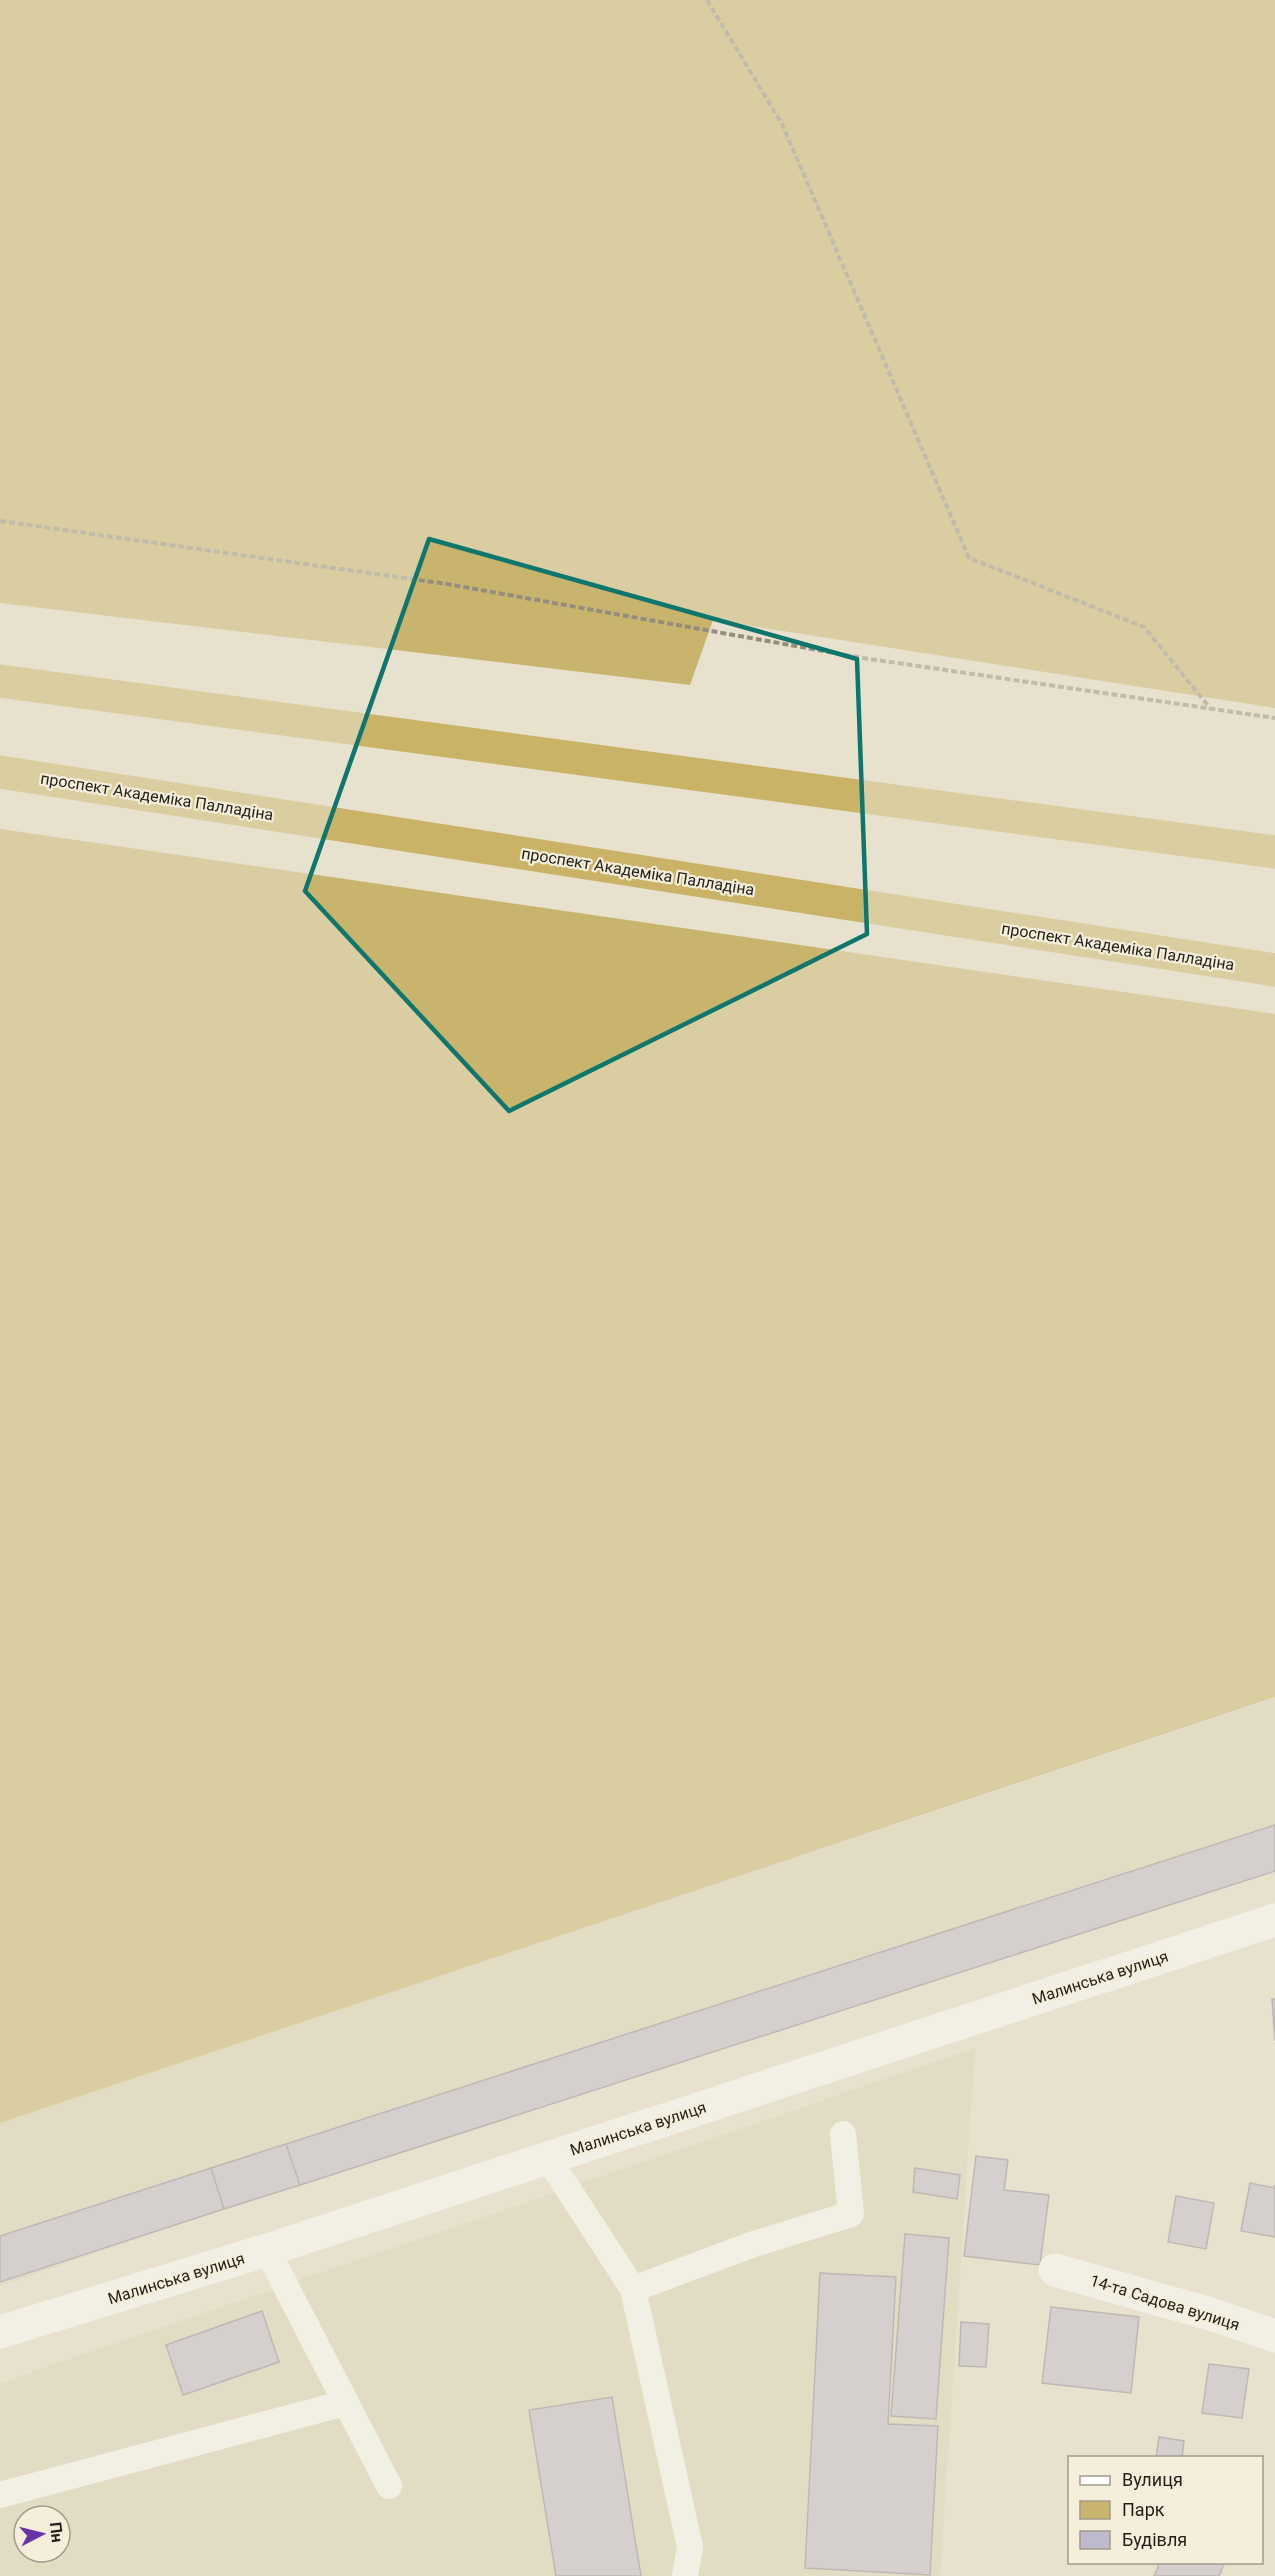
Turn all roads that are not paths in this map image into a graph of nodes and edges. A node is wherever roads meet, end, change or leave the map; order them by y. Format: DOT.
graph roads {
  1 [pos="0,681"];
  2 [pos="0,772"];
  3 [pos="1275,852"];
  4 [pos="1275,970"];
  5 [pos="1275,1920"];
  6 [pos="843,2134"];
  7 [pos="548,2158"];
  8 [pos="267,2250"];
  9 [pos="1055,2270"];
  10 [pos="633,2289"];
  11 [pos="0,2332"];
  12 [pos="1275,2336"];
  13 [pos="345,2403"];
  14 [pos="389,2486"];
  15 [pos="0,2495"];
  16 [pos="685,2576"];
  1 -- 3 [label="highway"];
  2 -- 4 [label="highway, проспект Академіка Палладіна"];
  5 -- 7 [label="street, Малинська вулиця"];
  6 -- 10 [label="lane"];
  7 -- 8 [label="street, Малинська вулиця"];
  7 -- 10 [label="lane"];
  8 -- 11 [label="street, Малинська вулиця"];
  8 -- 13 [label="lane"];
  9 -- 12 [label="street, 14-та Садова вулиця"];
  10 -- 16 [label="lane"];
  13 -- 14 [label="lane"];
  13 -- 15 [label="lane"];
}
